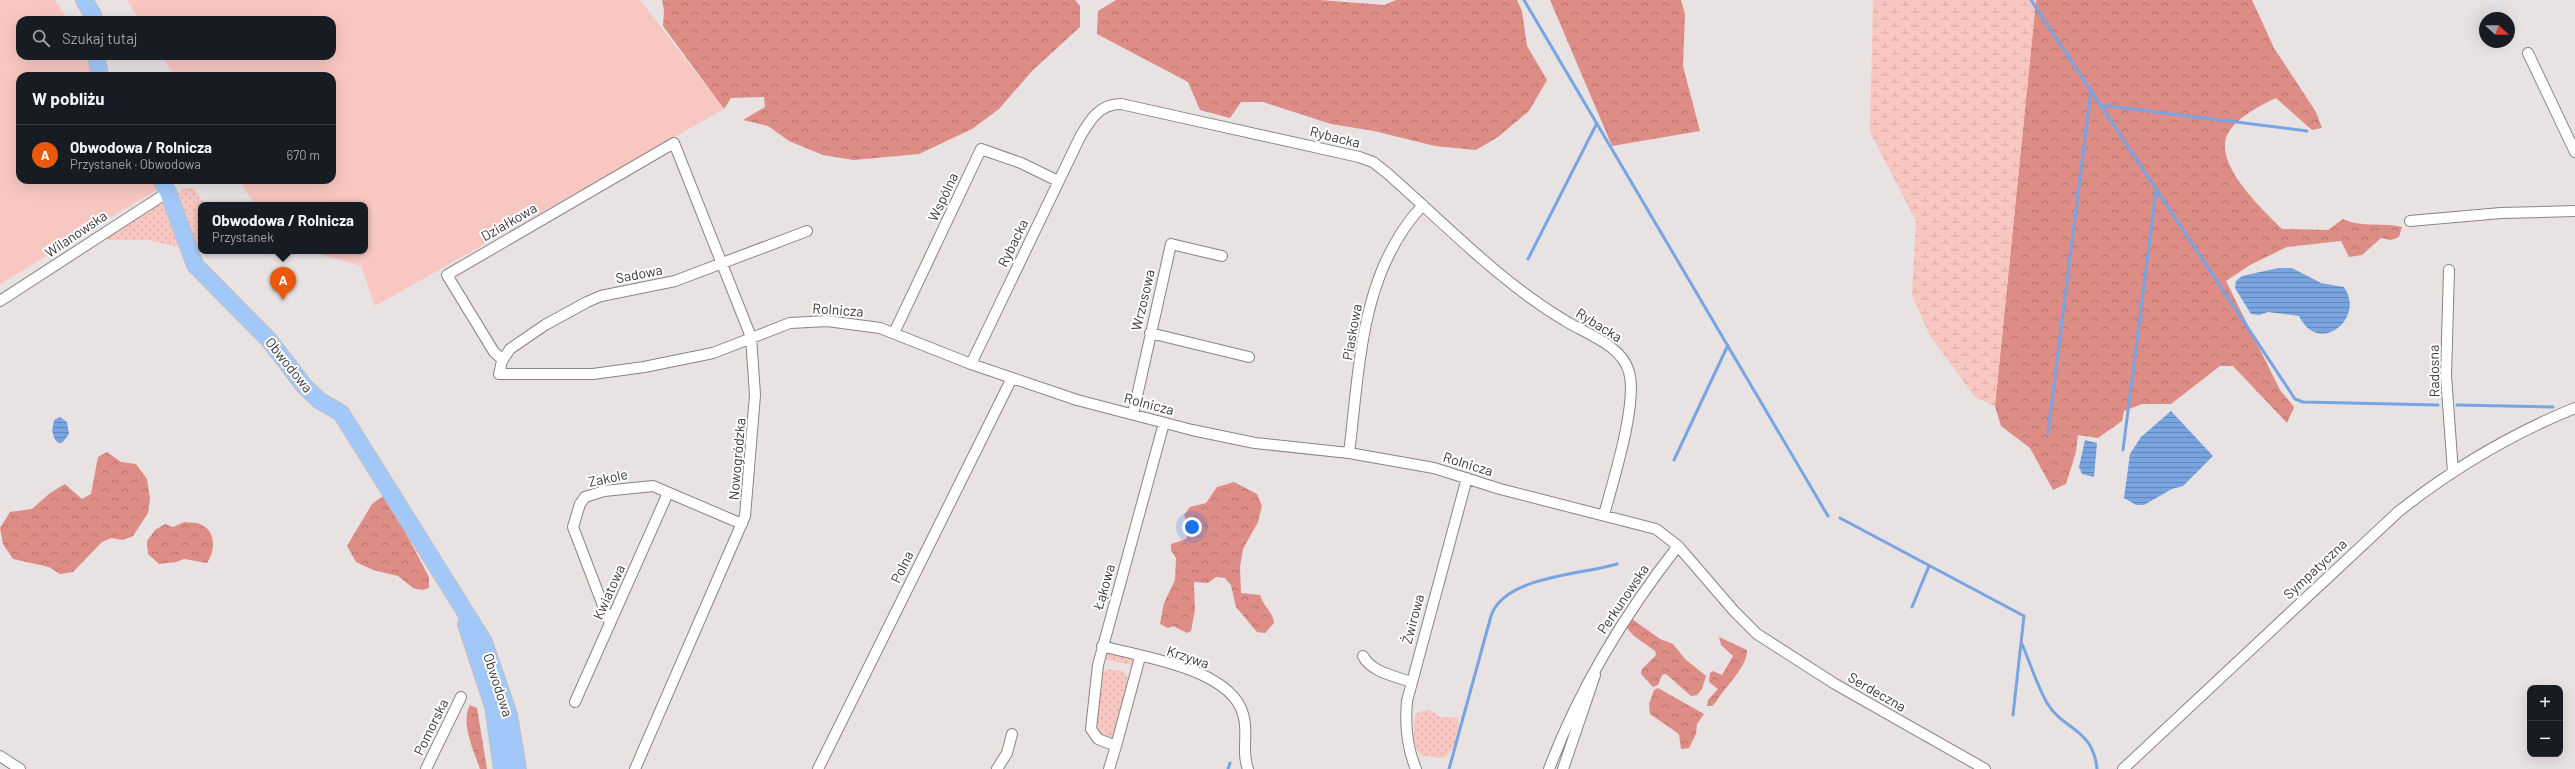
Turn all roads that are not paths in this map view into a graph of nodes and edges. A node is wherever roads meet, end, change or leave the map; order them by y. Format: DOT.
graph roads {
  1 [pos="84,0"];
  2 [pos="93,16"];
  3 [pos="2528,53"];
  4 [pos="97,60"];
  5 [pos="99,72"];
  6 [pos="674,143"];
  7 [pos="2575,152"];
  8 [pos="1058,181"];
  9 [pos="164,186"];
  10 [pos="1423,205"];
  11 [pos="2575,211"];
  12 [pos="2410,221"];
  13 [pos="807,231"];
  14 [pos="1222,256"];
  15 [pos="723,263"];
  16 [pos="2449,270"];
  17 [pos="0,301"];
  18 [pos="894,333"];
  19 [pos="1150,333"];
  20 [pos="751,337"];
  21 [pos="1249,357"];
  22 [pos="503,360"];
  23 [pos="971,364"];
  24 [pos="499,374"];
  25 [pos="1012,378"];
  26 [pos="2574,409"];
  27 [pos="1133,414"];
  28 [pos="1164,423"];
  29 [pos="1349,453"];
  30 [pos="2453,472"];
  31 [pos="1467,478"];
  32 [pos="668,493"];
  33 [pos="1604,515"];
  34 [pos="742,524"];
  35 [pos="1678,546"];
  36 [pos="461,609"];
  37 [pos="610,624"];
  38 [pos="1757,634"];
  39 [pos="1102,646"];
  40 [pos="1363,656"];
  41 [pos="1140,657"];
  42 [pos="1596,671"];
  43 [pos="1411,682"];
  44 [pos="461,697"];
  45 [pos="575,702"];
  46 [pos="1012,734"];
  47 [pos="1116,746"];
  48 [pos="0,756"];
  49 [pos="20,769"];
  50 [pos="426,769"];
  51 [pos="502,769"];
  52 [pos="518,769"];
  53 [pos="634,769"];
  54 [pos="818,769"];
  55 [pos="997,769"];
  56 [pos="1109,769"];
  57 [pos="1248,769"];
  58 [pos="1416,769"];
  59 [pos="1549,769"];
  60 [pos="1563,769"];
  61 [pos="1985,769"];
  62 [pos="2123,769"];
  1 -- 2 [label="main road"];
  3 -- 7 [label="street"];
  4 -- 5 [label="main road"];
  6 -- 15 [label="street, Nowogródzka"];
  6 -- 22 [label="street, Działkowa"];
  8 -- 10 [label="street, Rybacka"];
  8 -- 18 [label="street, Wspólna"];
  8 -- 23 [label="street, Rybacka"];
  9 -- 17 [label="street, Wilanowska"];
  9 -- 36 [label="main road, Obwodowa"];
  10 -- 29 [label="street, Piaskowa"];
  10 -- 33 [label="street, Rybacka"];
  11 -- 12 [label="street"];
  13 -- 15 [label="street, Sadowa"];
  14 -- 19 [label="street, Wrzosowa"];
  15 -- 20 [label="street, Nowogródzka"];
  15 -- 22 [label="street, Sadowa"];
  16 -- 30 [label="street, Radosna"];
  18 -- 20 [label="street, Rolnicza"];
  18 -- 23 [label="street, Rolnicza"];
  19 -- 21 [label="street"];
  19 -- 27 [label="street, Wrzosowa"];
  20 -- 24 [label="street, Rolnicza"];
  20 -- 34 [label="street, Nowogródzka"];
  22 -- 24 [label="street, Sadowa"];
  23 -- 25 [label="street, Rolnicza"];
  25 -- 27 [label="street, Rolnicza"];
  25 -- 54 [label="street, Polna"];
  26 -- 30 [label="street, Sympatyczna"];
  27 -- 28 [label="street, Rolnicza"];
  28 -- 29 [label="street, Rolnicza"];
  28 -- 39 [label="street, Łąkowa"];
  29 -- 31 [label="street, Rolnicza"];
  30 -- 62 [label="street, Sympatyczna"];
  31 -- 33 [label="street, Rolnicza"];
  31 -- 43 [label="street, Żwirowa"];
  32 -- 34 [label="street, Zakole"];
  32 -- 37 [label="street, Kwiatowa"];
  32 -- 37 [label="street, Zakole"];
  33 -- 35 [label="street, Rolnicza"];
  34 -- 53 [label="street, Nowogródzka"];
  35 -- 38 [label="street, Rolnicza"];
  35 -- 42 [label="street, Perkunowska"];
  36 -- 51 [label="main road, Obwodowa"];
  36 -- 52 [label="main road, Obwodowa"];
  37 -- 45 [label="street, Kwiatowa"];
  38 -- 61 [label="street, Serdeczna"];
  39 -- 41 [label="street, Krzywa"];
  39 -- 47 [label="street, Łąkowa"];
  40 -- 43 [label="street"];
  41 -- 47 [label="street"];
  41 -- 57 [label="street, Krzywa"];
  42 -- 59 [label="street, Perkunowska"];
  42 -- 60 [label="street, Perkunowska"];
  43 -- 58 [label="street, Żwirowa"];
  44 -- 50 [label="street, Pomorska"];
  46 -- 55 [label="street"];
  47 -- 56 [label="street"];
  48 -- 49 [label="street"];
}
